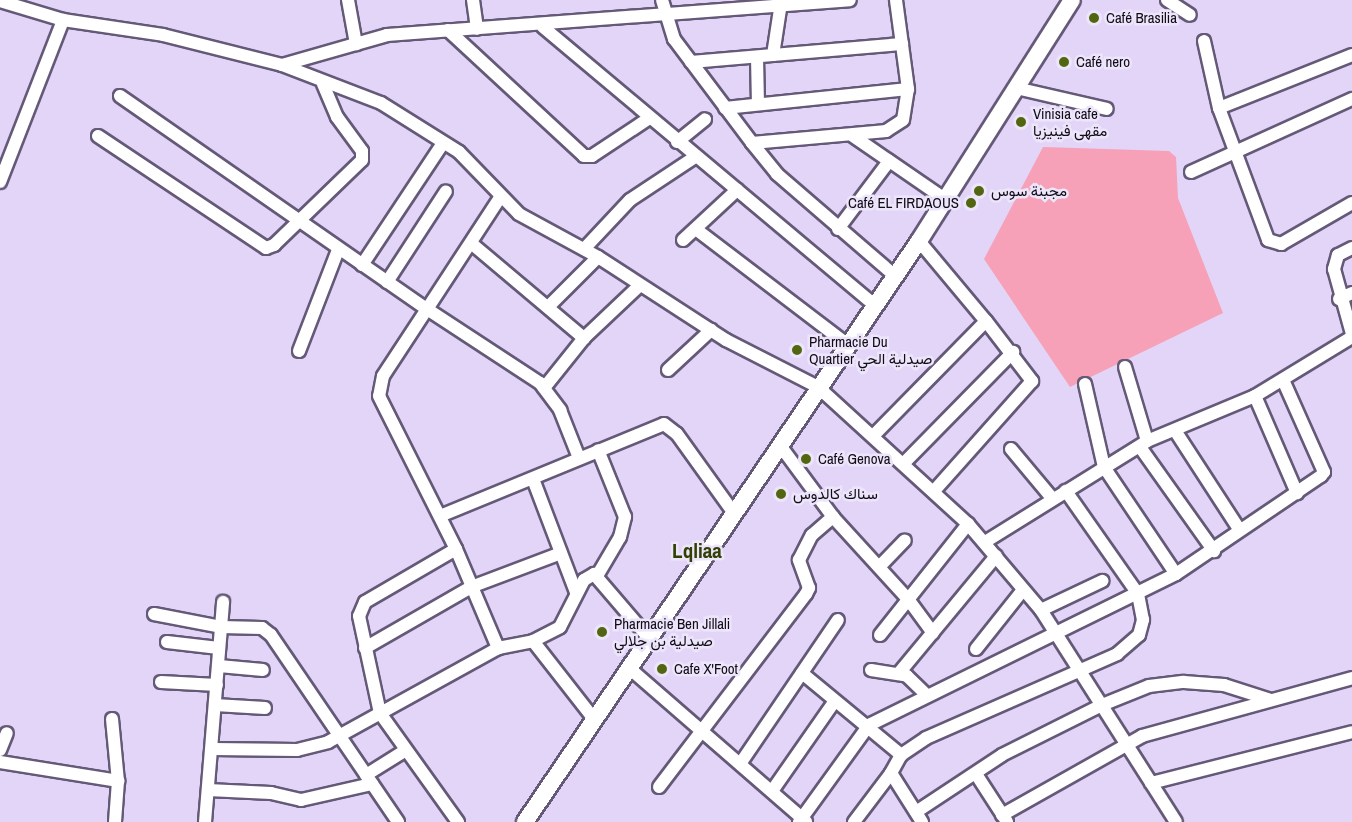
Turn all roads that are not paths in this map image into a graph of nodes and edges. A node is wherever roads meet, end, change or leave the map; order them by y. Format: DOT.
graph roads {
  1 [pos="348,0"];
  2 [pos="473,0"];
  3 [pos="662,0"];
  4 [pos="850,0"];
  5 [pos="896,0"];
  6 [pos="1072,0"];
  7 [pos="1167,0"];
  8 [pos="0,1"];
  9 [pos="781,4"];
  10 [pos="1190,15"];
  11 [pos="666,16"];
  12 [pos="63,20"];
  13 [pos="543,27"];
  14 [pos="477,29"];
  15 [pos="448,30"];
  16 [pos="1204,41"];
  17 [pos="356,44"];
  18 [pos="902,44"];
  19 [pos="773,55"];
  20 [pos="1352,55"];
  21 [pos="757,57"];
  22 [pos="691,62"];
  23 [pos="282,64"];
  24 [pos="323,84"];
  25 [pos="1016,88"];
  26 [pos="908,89"];
  27 [pos="120,96"];
  28 [pos="1352,99"];
  29 [pos="758,103"];
  30 [pos="724,108"];
  31 [pos="1219,108"];
  32 [pos="1107,109"];
  33 [pos="648,119"];
  34 [pos="705,119"];
  35 [pos="98,136"];
  36 [pos="853,136"];
  37 [pos="444,142"];
  38 [pos="677,142"];
  39 [pos="752,144"];
  40 [pos="1234,153"];
  41 [pos="695,157"];
  42 [pos="889,161"];
  43 [pos="1191,172"];
  44 [pos="0,182"];
  45 [pos="737,190"];
  46 [pos="446,191"];
  47 [pos="501,196"];
  48 [pos="946,200"];
  49 [pos="1352,203"];
  50 [pos="300,220"];
  51 [pos="838,229"];
  52 [pos="697,230"];
  53 [pos="683,240"];
  54 [pos="919,241"];
  55 [pos="471,243"];
  56 [pos="1352,248"];
  57 [pos="584,249"];
  58 [pos="338,250"];
  59 [pos="598,257"];
  60 [pos="362,265"];
  61 [pos="894,275"];
  62 [pos="387,282"];
  63 [pos="640,285"];
  64 [pos="1352,292"];
  65 [pos="1339,299"];
  66 [pos="549,306"];
  67 [pos="875,306"];
  68 [pos="428,309"];
  69 [pos="986,321"];
  70 [pos="711,330"];
  71 [pos="1352,336"];
  72 [pos="584,339"];
  73 [pos="848,345"];
  74 [pos="299,351"];
  75 [pos="1013,352"];
  76 [pos="1125,367"];
  77 [pos="668,370"];
  78 [pos="1283,380"];
  79 [pos="1085,384"];
  80 [pos="818,387"];
  81 [pos="544,388"];
  82 [pos="1255,396"];
  83 [pos="1176,432"];
  84 [pos="873,436"];
  85 [pos="778,444"];
  86 [pos="1143,444"];
  87 [pos="1011,449"];
  88 [pos="598,450"];
  89 [pos="579,458"];
  90 [pos="904,462"];
  91 [pos="1104,467"];
  92 [pos="532,478"];
  93 [pos="934,491"];
  94 [pos="1066,491"];
  95 [pos="1297,493"];
  96 [pos="1052,498"];
  97 [pos="733,512"];
  98 [pos="440,516"];
  99 [pos="833,517"];
  100 [pos="968,524"];
  101 [pos="1239,530"];
  102 [pos="904,540"];
  103 [pos="985,543"];
  104 [pos="456,549"];
  105 [pos="1214,551"];
  106 [pos="561,553"];
  107 [pos="996,556"];
  108 [pos="879,567"];
  109 [pos="1176,574"];
  110 [pos="597,576"];
  111 [pos="1102,581"];
  112 [pos="471,586"];
  113 [pos="1023,590"];
  114 [pos="576,592"];
  115 [pos="1138,594"];
  116 [pos="908,598"];
  117 [pos="223,602"];
  118 [pos="1041,610"];
  119 [pos="154,614"];
  120 [pos="838,620"];
  121 [pos="221,627"];
  122 [pos="1057,632"];
  123 [pos="933,633"];
  124 [pos="880,634"];
  125 [pos="648,637"];
  126 [pos="533,641"];
  127 [pos="167,642"];
  128 [pos="219,648"];
  129 [pos="365,648"];
  130 [pos="498,648"];
  131 [pos="976,649"];
  132 [pos="219,666"];
  133 [pos="628,668"];
  134 [pos="263,670"];
  135 [pos="871,670"];
  136 [pos="1080,671"];
  137 [pos="802,673"];
  138 [pos="898,673"];
  139 [pos="1352,678"];
  140 [pos="161,682"];
  141 [pos="216,685"];
  142 [pos="927,695"];
  143 [pos="1271,700"];
  144 [pos="834,702"];
  145 [pos="215,705"];
  146 [pos="1102,705"];
  147 [pos="265,708"];
  148 [pos="380,713"];
  149 [pos="112,719"];
  150 [pos="594,719"];
  151 [pos="869,725"];
  152 [pos="7,732"];
  153 [pos="1352,732"];
  154 [pos="705,733"];
  155 [pos="340,736"];
  156 [pos="1127,746"];
  157 [pos="213,749"];
  158 [pos="0,750"];
  159 [pos="406,750"];
  160 [pos="901,755"];
  161 [pos="0,762"];
  162 [pos="740,764"];
  163 [pos="891,773"];
  164 [pos="976,774"];
  165 [pos="369,780"];
  166 [pos="118,781"];
  167 [pos="1151,783"];
  168 [pos="659,787"];
  169 [pos="208,790"];
  170 [pos="772,791"];
  171 [pos="919,817"];
  172 [pos="1004,818"];
  173 [pos="802,821"];
  174 [pos="115,822"];
  175 [pos="204,822"];
  176 [pos="398,822"];
  177 [pos="458,822"];
  178 [pos="525,822"];
  179 [pos="854,822"];
  180 [pos="1176,822"];
  1 -- 17 [label="street"];
  2 -- 14 [label="street"];
  3 -- 11 [label="street"];
  4 -- 9 [label="street"];
  5 -- 18 [label="street"];
  6 -- 25 [label="main road"];
  7 -- 10 [label="street"];
  8 -- 12 [label="street"];
  9 -- 11 [label="street"];
  9 -- 19 [label="street"];
  11 -- 13 [label="street"];
  11 -- 22 [label="street"];
  12 -- 23 [label="street"];
  12 -- 44 [label="street"];
  13 -- 14 [label="street"];
  13 -- 33 [label="street"];
  14 -- 15 [label="street"];
  15 -- 17 [label="street"];
  15 -- 33 [label="street"];
  16 -- 31 [label="street"];
  17 -- 23 [label="street"];
  18 -- 19 [label="street"];
  18 -- 26 [label="street"];
  19 -- 21 [label="street"];
  20 -- 31 [label="street"];
  21 -- 22 [label="street"];
  21 -- 29 [label="street"];
  22 -- 30 [label="street"];
  23 -- 24 [label="street"];
  24 -- 37 [label="street"];
  24 -- 50 [label="street"];
  25 -- 32 [label="street"];
  25 -- 48 [label="main road"];
  26 -- 29 [label="street"];
  26 -- 36 [label="street"];
  27 -- 50 [label="street"];
  28 -- 40 [label="street"];
  29 -- 30 [label="street"];
  30 -- 39 [label="street"];
  31 -- 40 [label="street"];
  33 -- 38 [label="street"];
  34 -- 38 [label="street"];
  35 -- 50 [label="street"];
  36 -- 39 [label="street"];
  36 -- 42 [label="street"];
  37 -- 47 [label="street"];
  37 -- 60 [label="street"];
  38 -- 41 [label="street"];
  39 -- 51 [label="street"];
  40 -- 43 [label="street"];
  40 -- 49 [label="street"];
  41 -- 45 [label="street"];
  41 -- 57 [label="street"];
  42 -- 48 [label="street"];
  42 -- 51 [label="street"];
  45 -- 52 [label="street"];
  45 -- 67 [label="street"];
  46 -- 62 [label="street"];
  47 -- 55 [label="street"];
  47 -- 57 [label="street"];
  48 -- 54 [label="main road"];
  50 -- 58 [label="street"];
  51 -- 61 [label="street"];
  52 -- 53 [label="street"];
  52 -- 73 [label="street"];
  54 -- 61 [label="main road"];
  54 -- 69 [label="street"];
  55 -- 66 [label="street"];
  55 -- 68 [label="street"];
  56 -- 65 [label="street"];
  57 -- 59 [label="street"];
  58 -- 60 [label="street"];
  58 -- 74 [label="street"];
  59 -- 63 [label="street"];
  59 -- 66 [label="street"];
  60 -- 62 [label="street"];
  61 -- 67 [label="main road"];
  62 -- 68 [label="street"];
  63 -- 70 [label="street"];
  63 -- 72 [label="street"];
  64 -- 65 [label="street"];
  65 -- 71 [label="street"];
  66 -- 72 [label="street"];
  67 -- 73 [label="main road"];
  68 -- 81 [label="street"];
  68 -- 98 [label="street"];
  69 -- 75 [label="street"];
  69 -- 84 [label="street"];
  70 -- 77 [label="street"];
  70 -- 80 [label="street"];
  71 -- 78 [label="street"];
  72 -- 81 [label="street"];
  73 -- 80 [label="main road"];
  75 -- 90 [label="street"];
  75 -- 93 [label="street"];
  76 -- 86 [label="street"];
  78 -- 82 [label="street"];
  78 -- 95 [label="street"];
  79 -- 91 [label="street"];
  80 -- 84 [label="street"];
  80 -- 85 [label="main road"];
  81 -- 89 [label="street"];
  82 -- 83 [label="street"];
  82 -- 95 [label="street"];
  83 -- 86 [label="street"];
  83 -- 101 [label="street"];
  84 -- 90 [label="street"];
  85 -- 97 [label="main road"];
  85 -- 99 [label="street"];
  86 -- 91 [label="street"];
  86 -- 105 [label="street"];
  87 -- 96 [label="street"];
  88 -- 89 [label="street"];
  88 -- 97 [label="street"];
  88 -- 110 [label="street"];
  89 -- 92 [label="street"];
  90 -- 93 [label="street"];
  91 -- 94 [label="street"];
  91 -- 109 [label="street"];
  92 -- 98 [label="street"];
  92 -- 106 [label="street"];
  93 -- 100 [label="street"];
  94 -- 96 [label="street"];
  94 -- 115 [label="street"];
  95 -- 101 [label="street"];
  96 -- 103 [label="street"];
  97 -- 125 [label="main road"];
  98 -- 104 [label="street"];
  99 -- 108 [label="street"];
  99 -- 154 [label="street"];
  100 -- 103 [label="street"];
  100 -- 116 [label="street"];
  101 -- 105 [label="street"];
  102 -- 108 [label="street"];
  103 -- 107 [label="street"];
  104 -- 112 [label="street"];
  104 -- 129 [label="street"];
  105 -- 109 [label="street"];
  106 -- 112 [label="street"];
  106 -- 114 [label="street"];
  107 -- 113 [label="street"];
  107 -- 123 [label="street"];
  108 -- 116 [label="street"];
  109 -- 115 [label="street"];
  110 -- 114 [label="street"];
  110 -- 125 [label="street"];
  111 -- 118 [label="street"];
  112 -- 129 [label="street"];
  112 -- 130 [label="street"];
  113 -- 118 [label="street"];
  113 -- 131 [label="street"];
  114 -- 126 [label="street"];
  115 -- 122 [label="street"];
  115 -- 136 [label="street"];
  116 -- 123 [label="street"];
  116 -- 124 [label="street"];
  117 -- 121 [label="street"];
  118 -- 122 [label="street"];
  119 -- 121 [label="street"];
  120 -- 137 [label="street"];
  121 -- 128 [label="street"];
  121 -- 155 [label="street"];
  122 -- 136 [label="street"];
  122 -- 142 [label="street"];
  123 -- 138 [label="street"];
  125 -- 133 [label="main road"];
  126 -- 130 [label="street"];
  126 -- 150 [label="street"];
  127 -- 128 [label="street"];
  128 -- 132 [label="street"];
  129 -- 148 [label="street"];
  130 -- 148 [label="street"];
  132 -- 134 [label="street"];
  132 -- 141 [label="street"];
  133 -- 150 [label="main road"];
  133 -- 154 [label="street"];
  135 -- 138 [label="street"];
  136 -- 146 [label="street"];
  136 -- 160 [label="street"];
  137 -- 144 [label="street"];
  137 -- 162 [label="street"];
  138 -- 142 [label="street"];
  139 -- 143 [label="street"];
  140 -- 141 [label="street"];
  141 -- 145 [label="street"];
  142 -- 151 [label="street"];
  143 -- 146 [label="street"];
  143 -- 156 [label="street"];
  144 -- 151 [label="street"];
  144 -- 170 [label="street"];
  145 -- 147 [label="street"];
  145 -- 157 [label="street"];
  146 -- 156 [label="street"];
  146 -- 164 [label="street"];
  148 -- 155 [label="street"];
  148 -- 159 [label="street"];
  149 -- 166 [label="street"];
  150 -- 178 [label="main road"];
  151 -- 160 [label="street"];
  151 -- 173 [label="street"];
  152 -- 158 [label="street"];
  153 -- 167 [label="street"];
  154 -- 162 [label="street"];
  154 -- 168 [label="street"];
  155 -- 157 [label="street"];
  155 -- 165 [label="street"];
  156 -- 167 [label="street"];
  156 -- 172 [label="street"];
  157 -- 169 [label="street"];
  159 -- 165 [label="street"];
  159 -- 177 [label="street"];
  160 -- 163 [label="street"];
  161 -- 166 [label="street"];
  162 -- 170 [label="street"];
  163 -- 171 [label="street"];
  163 -- 179 [label="street"];
  164 -- 171 [label="street"];
  164 -- 172 [label="street"];
  165 -- 169 [label="street"];
  165 -- 176 [label="street"];
  166 -- 174 [label="street"];
  167 -- 180 [label="street"];
  169 -- 175 [label="street"];
  170 -- 173 [label="street"];
}
